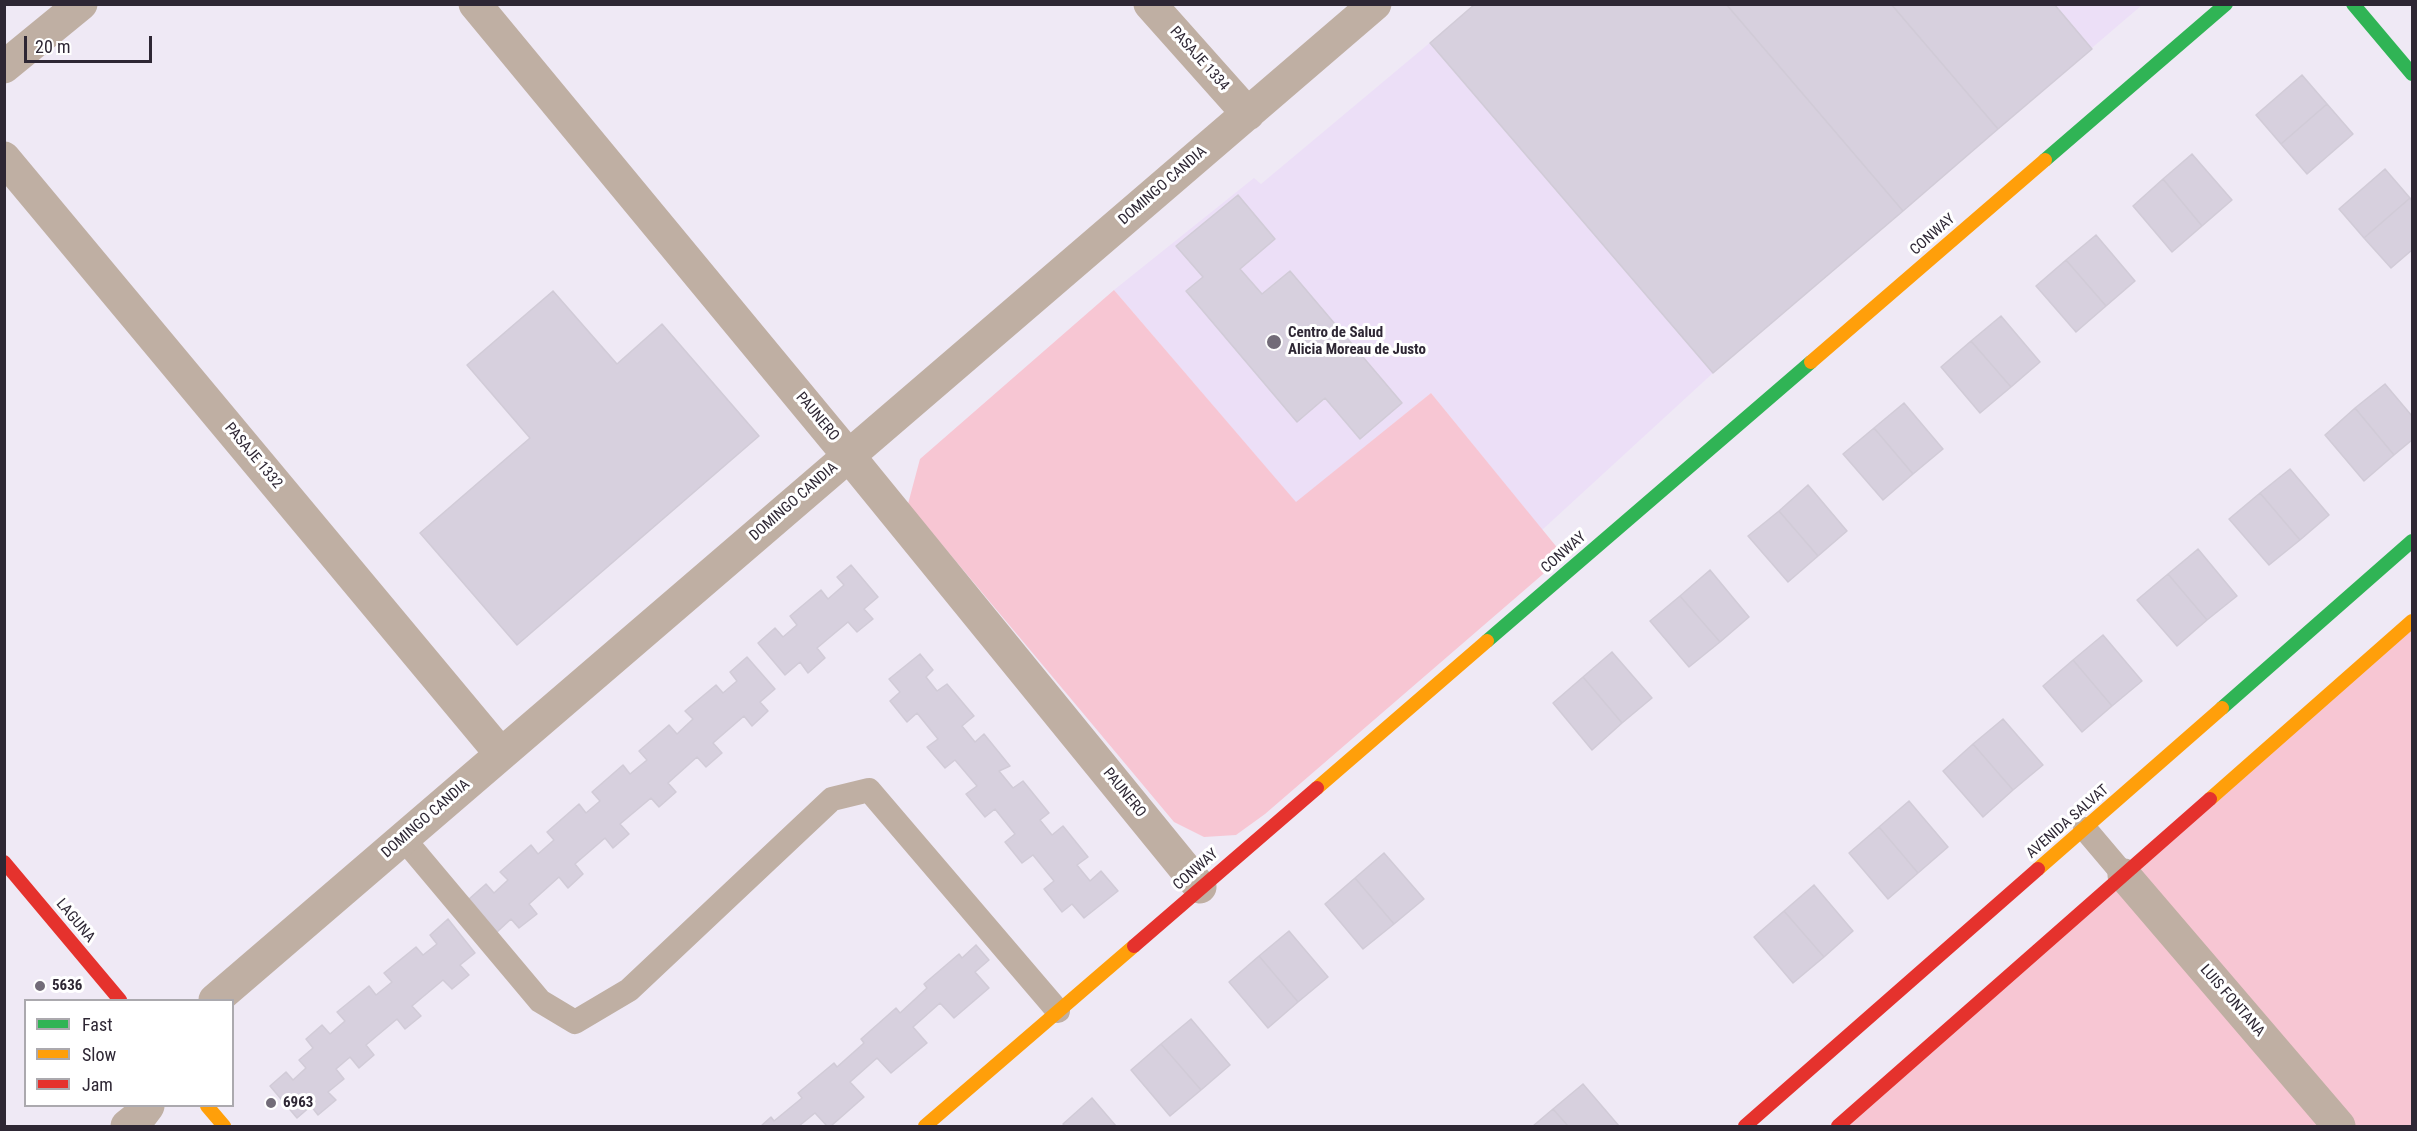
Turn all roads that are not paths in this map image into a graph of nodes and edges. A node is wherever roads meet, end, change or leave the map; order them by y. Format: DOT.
graph roads {
  1 [pos="81,4"];
  2 [pos="475,4"];
  3 [pos="1150,4"];
  4 [pos="1375,4"];
  5 [pos="2226,4"];
  6 [pos="2353,4"];
  7 [pos="4,67"];
  8 [pos="2412,74"];
  9 [pos="1248,114"];
  10 [pos="4,158"];
  11 [pos="848,455"];
  12 [pos="2412,541"];
  13 [pos="2412,621"];
  14 [pos="501,754"];
  15 [pos="2085,829"];
  16 [pos="403,838"];
  17 [pos="4,862"];
  18 [pos="2124,875"];
  19 [pos="1200,887"];
  20 [pos="119,999"];
  21 [pos="216,999"];
  22 [pos="1058,1011"];
  23 [pos="147,1107"];
  24 [pos="208,1107"];
  25 [pos="127,1126"];
  26 [pos="224,1126"];
  27 [pos="925,1126"];
  28 [pos="1745,1126"];
  29 [pos="1838,1126"];
  30 [pos="2339,1126"];
  1 -- 7 [label="street"];
  2 -- 11 [label="street, PAUNERO"];
  3 -- 9 [label="street, PASAJE 1334"];
  4 -- 9 [label="street, DOMINGO CANDIA"];
  5 -- 19 [label="street, CONWAY"];
  6 -- 8 [label="street"];
  9 -- 11 [label="street, DOMINGO CANDIA"];
  10 -- 14 [label="street, PASAJE 1332"];
  11 -- 14 [label="street, DOMINGO CANDIA"];
  11 -- 19 [label="street, PAUNERO"];
  12 -- 15 [label="street, AVENIDA SALVAT"];
  13 -- 18 [label="street"];
  14 -- 16 [label="street, DOMINGO CANDIA"];
  15 -- 18 [label="lane"];
  15 -- 28 [label="street, AVENIDA SALVAT"];
  16 -- 21 [label="street, DOMINGO CANDIA"];
  16 -- 22 [label="lane"];
  17 -- 20 [label="street, LAGUNA"];
  18 -- 29 [label="street"];
  18 -- 30 [label="street, LUIS FONTANA"];
  19 -- 22 [label="street, CONWAY"];
  22 -- 27 [label="street, CONWAY"];
  23 -- 25 [label="street"];
  24 -- 26 [label="street"];
}
